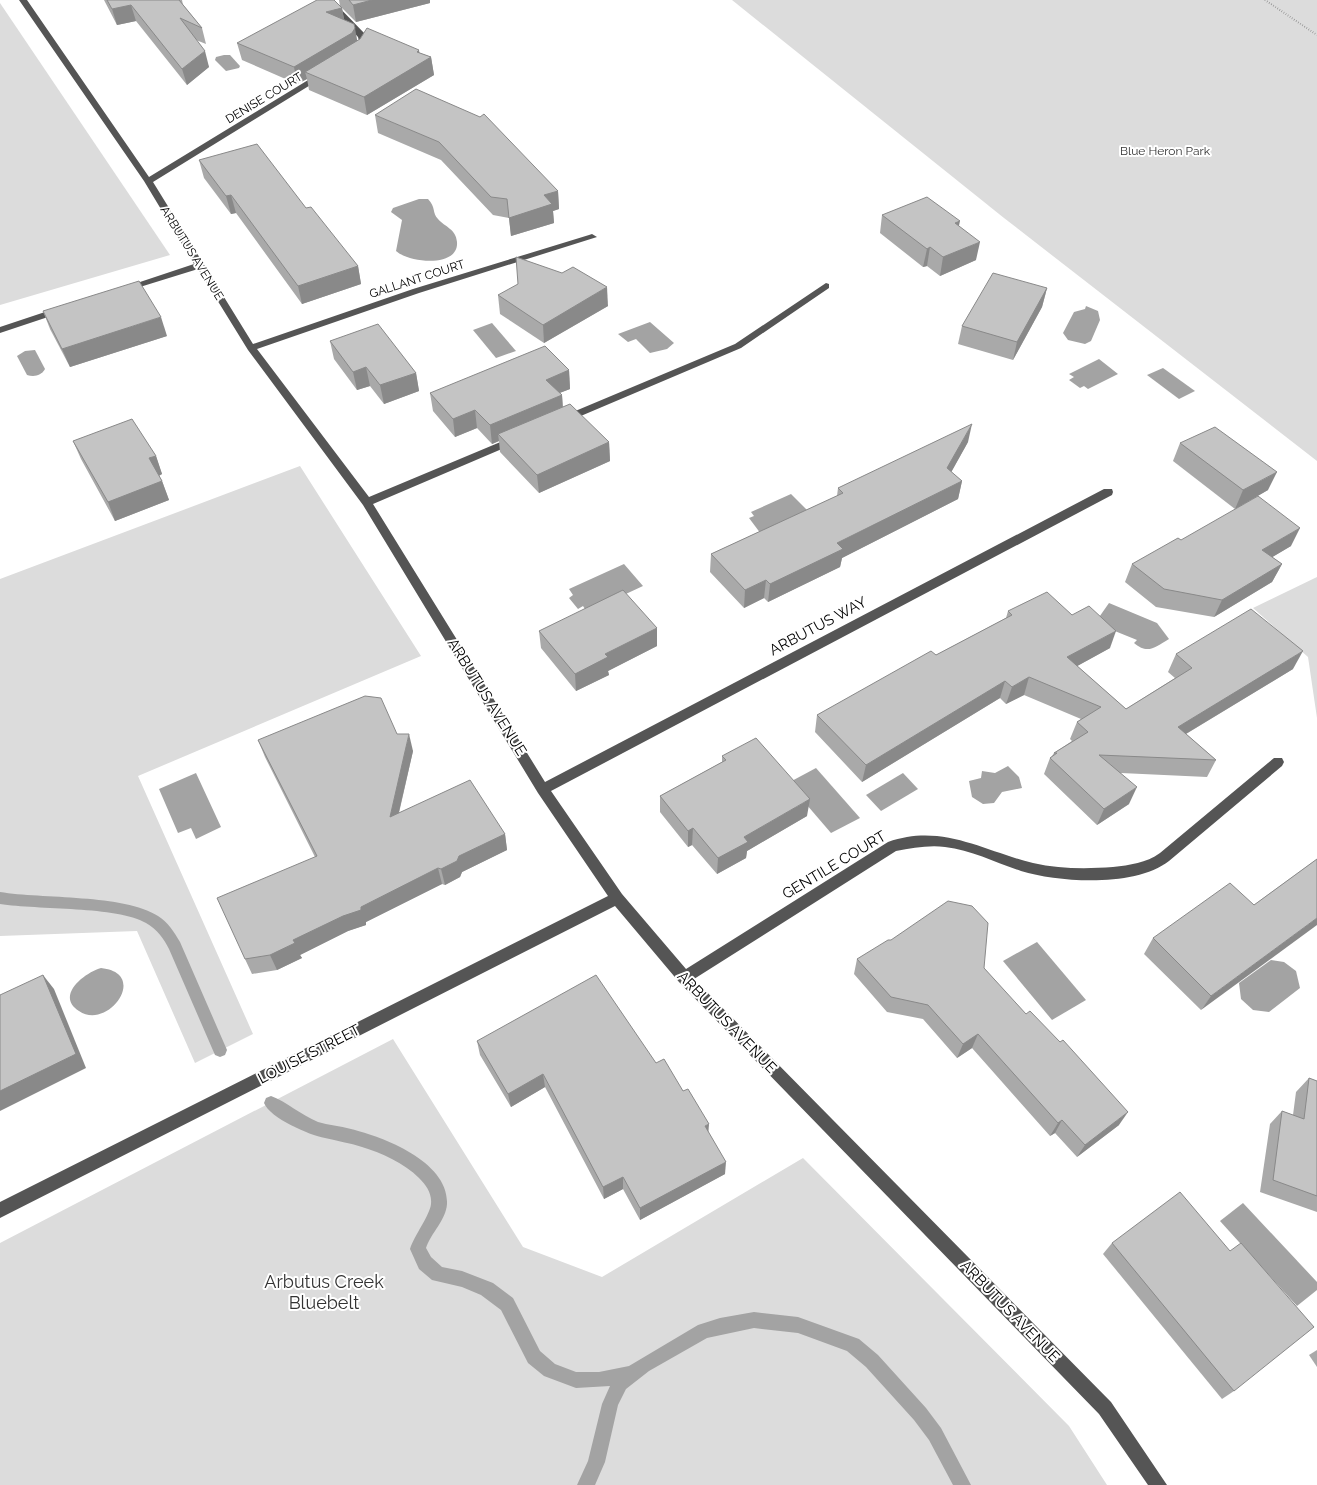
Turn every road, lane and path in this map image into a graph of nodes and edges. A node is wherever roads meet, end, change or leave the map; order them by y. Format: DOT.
graph roads {
  1 [pos="23,0"];
  2 [pos="328,0"];
  3 [pos="1265,0"];
  4 [pos="1317,35"];
  5 [pos="351,58"];
  6 [pos="325,74"];
  7 [pos="148,181"];
  8 [pos="592,237"];
  9 [pos="200,265"];
  10 [pos="826,286"];
  11 [pos="118,291"];
  12 [pos="73,306"];
  13 [pos="0,330"];
  14 [pos="252,348"];
  15 [pos="556,422"];
  16 [pos="528,434"];
  17 [pos="1108,492"];
  18 [pos="367,502"];
  19 [pos="1278,762"];
  20 [pos="544,789"];
  21 [pos="617,898"];
  22 [pos="684,978"];
  23 [pos="0,1210"];
  24 [pos="1158,1485"];
  1 -- 7 [label="street, ARBUTUS AVENUE"];
  2 -- 5 [label="street"];
  3 -- 4 [label="path"];
  6 -- 7 [label="street, DENISE COURT"];
  7 -- 9 [label="street, ARBUTUS AVENUE"];
  8 -- 14 [label="street, GALLANT COURT"];
  9 -- 11 [label="street"];
  9 -- 14 [label="street, ARBUTUS AVENUE"];
  10 -- 15 [label="street"];
  12 -- 13 [label="street"];
  14 -- 18 [label="street, ARBUTUS AVENUE"];
  16 -- 18 [label="street"];
  17 -- 20 [label="street, ARBUTUS WAY"];
  18 -- 20 [label="street, ARBUTUS AVENUE"];
  19 -- 22 [label="street, GENTILE COURT"];
  20 -- 21 [label="street, ARBUTUS AVENUE"];
  21 -- 22 [label="street, ARBUTUS AVENUE"];
  21 -- 23 [label="street, LOUISE STREET"];
  22 -- 24 [label="street, ARBUTUS AVENUE"];
}
